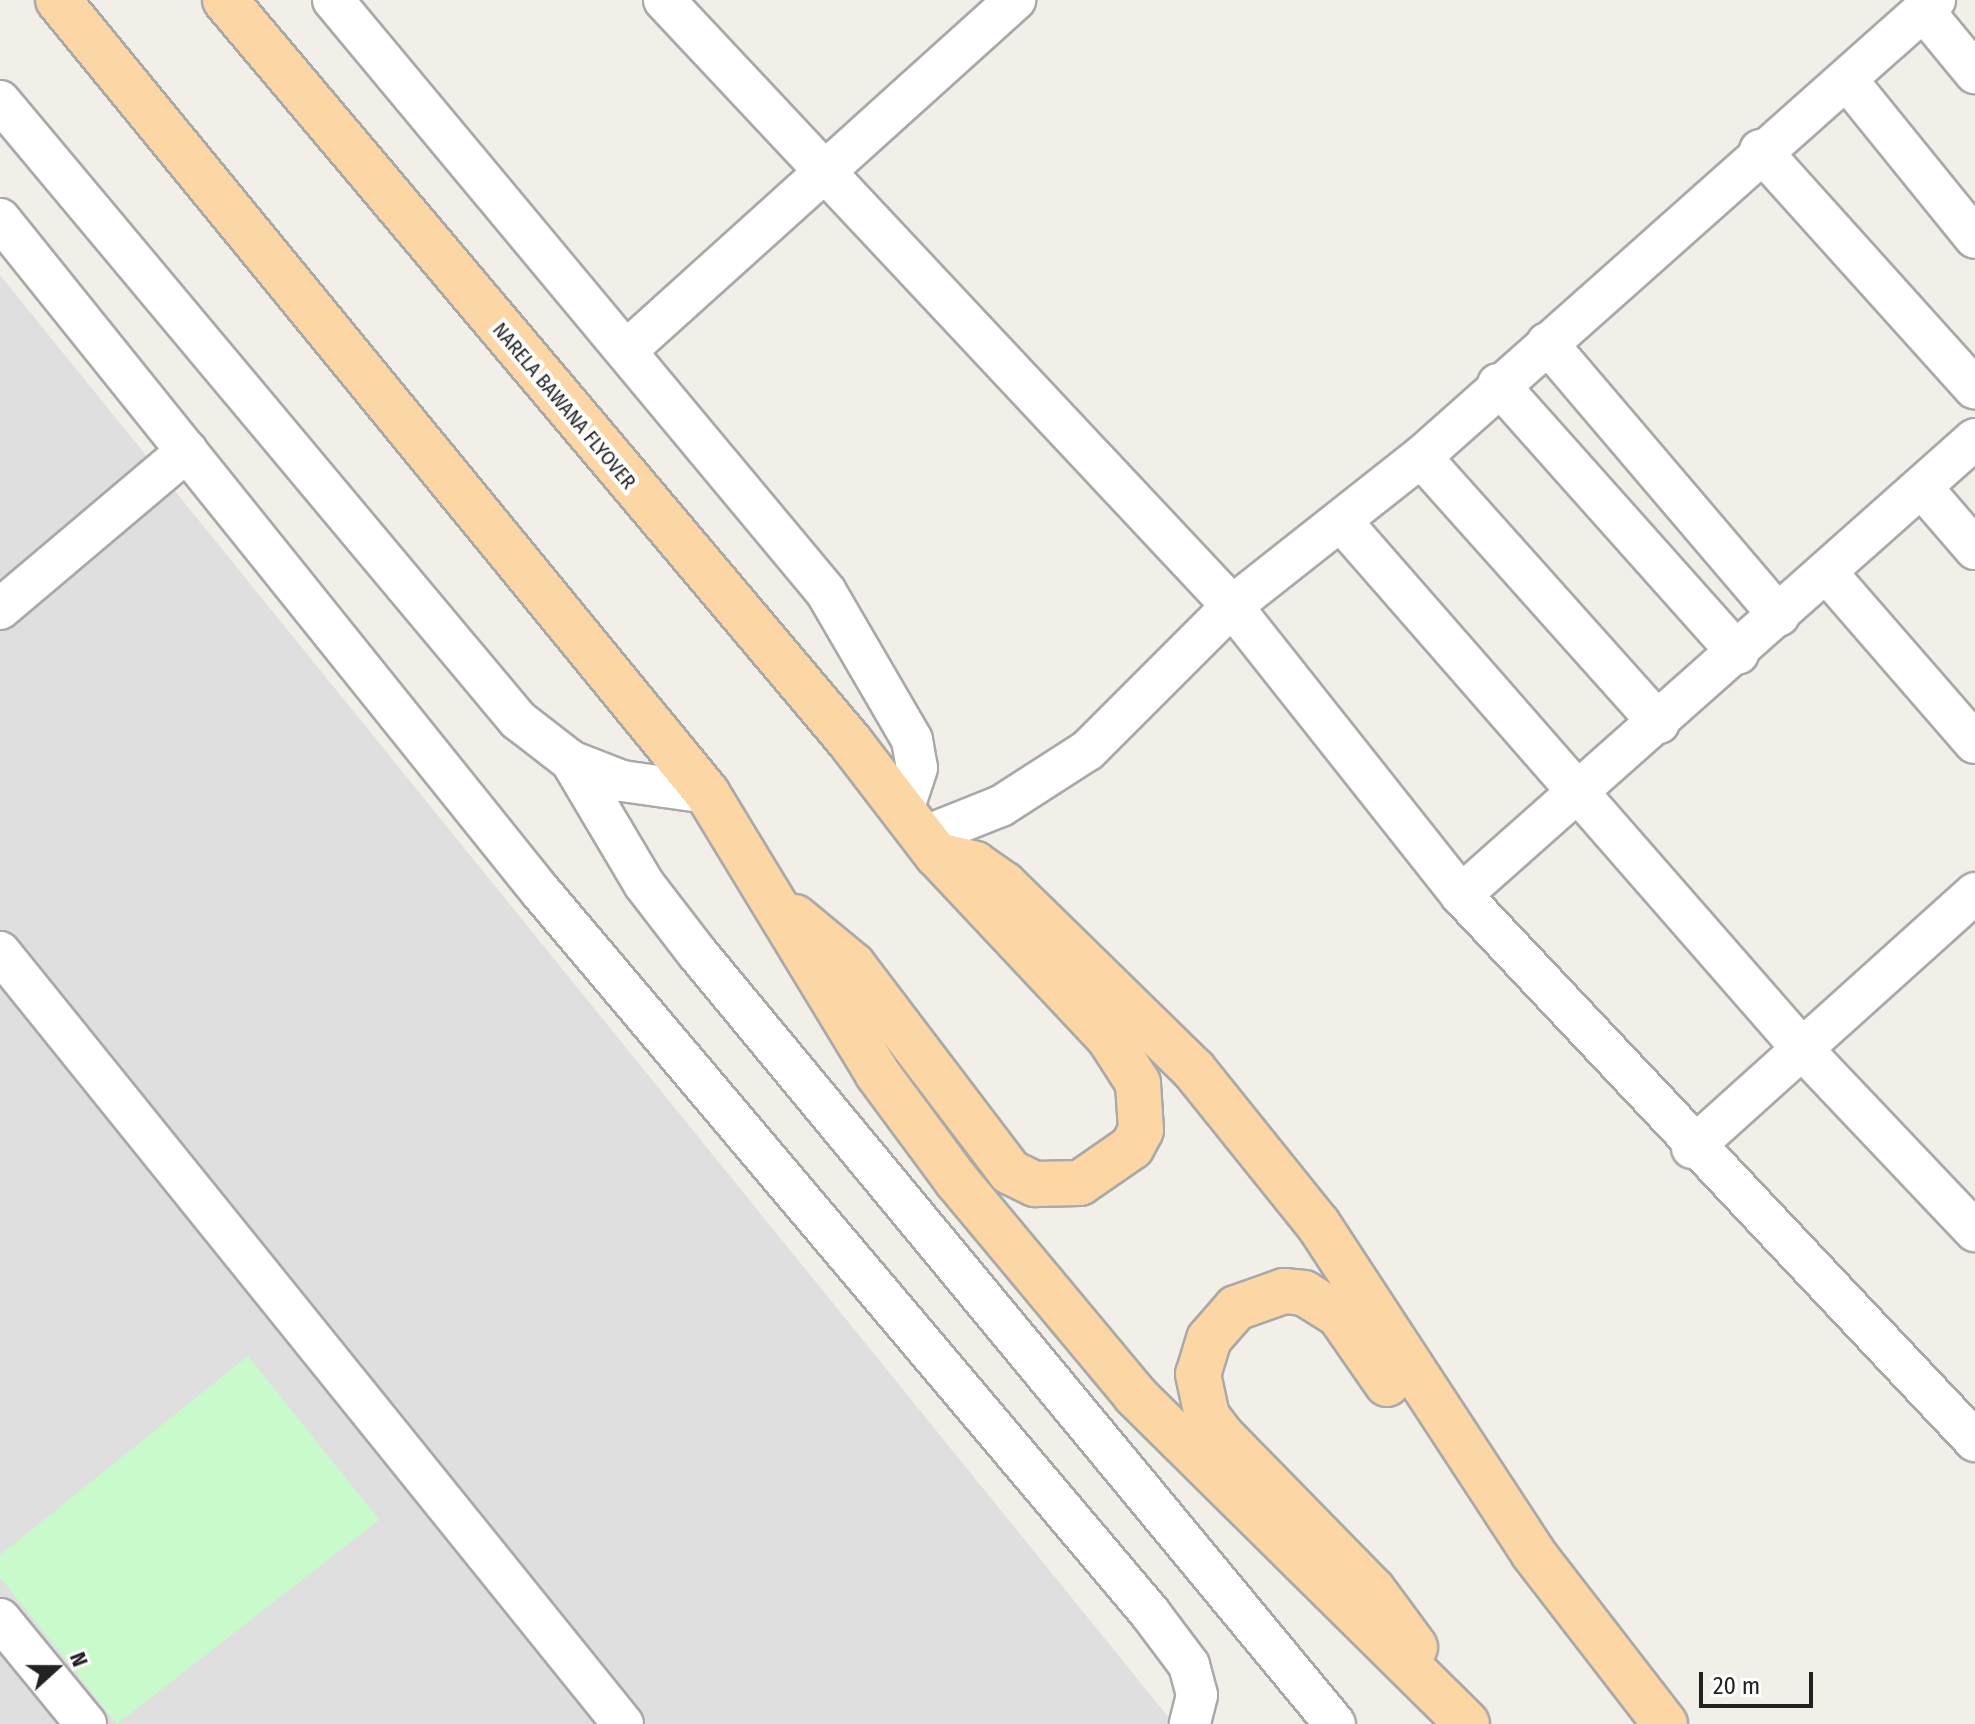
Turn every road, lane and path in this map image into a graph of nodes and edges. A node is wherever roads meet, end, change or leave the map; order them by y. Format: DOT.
graph roads {
  1 [pos="58,0"];
  2 [pos="225,0"];
  3 [pos="333,0"];
  4 [pos="664,0"];
  5 [pos="1015,0"];
  6 [pos="1929,5"];
  7 [pos="1975,73"];
  8 [pos="1847,80"];
  9 [pos="0,101"];
  10 [pos="1760,150"];
  11 [pos="820,171"];
  12 [pos="0,219"];
  13 [pos="1975,238"];
  14 [pos="1547,343"];
  15 [pos="627,350"];
  16 [pos="1498,384"];
  17 [pos="1975,389"];
  18 [pos="1975,439"];
  19 [pos="187,451"];
  20 [pos="1421,457"];
  21 [pos="1924,490"];
  22 [pos="1341,521"];
  23 [pos="1975,549"];
  24 [pos="1827,573"];
  25 [pos="1232,606"];
  26 [pos="0,609"];
  27 [pos="1779,616"];
  28 [pos="1738,653"];
  29 [pos="1659,723"];
  30 [pos="1975,743"];
  31 [pos="571,761"];
  32 [pos="707,793"];
  33 [pos="1578,796"];
  34 [pos="921,835"];
  35 [pos="1975,893"];
  36 [pos="1461,895"];
  37 [pos="774,901"];
  38 [pos="0,952"];
  39 [pos="1805,1052"];
  40 [pos="1692,1148"];
  41 [pos="1975,1231"];
  42 [pos="1975,1441"];
  43 [pos="1533,1553"];
  44 [pos="0,1619"];
  45 [pos="86,1724"];
  46 [pos="623,1724"];
  47 [pos="1190,1724"];
  48 [pos="1335,1724"];
  49 [pos="1468,1724"];
  50 [pos="1665,1724"];
  1 -- 32 [label="main road"];
  2 -- 34 [label="main road, NARELA BAWANA FLYOVER"];
  3 -- 15 [label="street"];
  4 -- 11 [label="street"];
  5 -- 11 [label="street"];
  6 -- 7 [label="street"];
  6 -- 8 [label="street"];
  8 -- 10 [label="street"];
  8 -- 13 [label="street"];
  9 -- 31 [label="street"];
  10 -- 14 [label="street"];
  10 -- 17 [label="street"];
  11 -- 15 [label="street"];
  11 -- 25 [label="street"];
  12 -- 19 [label="street"];
  14 -- 16 [label="street"];
  14 -- 27 [label="street"];
  15 -- 34 [label="street"];
  16 -- 20 [label="street"];
  16 -- 28 [label="street"];
  18 -- 21 [label="street"];
  19 -- 26 [label="street"];
  19 -- 47 [label="street"];
  20 -- 22 [label="street"];
  20 -- 29 [label="street"];
  21 -- 23 [label="street"];
  21 -- 24 [label="street"];
  22 -- 25 [label="street"];
  22 -- 33 [label="street"];
  24 -- 27 [label="street"];
  24 -- 30 [label="street"];
  25 -- 34 [label="street"];
  25 -- 36 [label="street"];
  27 -- 28 [label="street"];
  28 -- 29 [label="street"];
  29 -- 33 [label="street"];
  31 -- 32 [label="street"];
  31 -- 48 [label="street"];
  32 -- 37 [label="main road"];
  33 -- 36 [label="street"];
  33 -- 39 [label="street"];
  34 -- 37 [label="main road, NARELA BAWANA FLYOVER"];
  34 -- 43 [label="main road"];
  35 -- 39 [label="street"];
  36 -- 40 [label="street"];
  37 -- 49 [label="main road"];
  38 -- 46 [label="street"];
  39 -- 40 [label="street"];
  39 -- 41 [label="street"];
  40 -- 42 [label="street"];
  43 -- 49 [label="main road"];
  43 -- 50 [label="main road"];
  44 -- 45 [label="street"];
}
